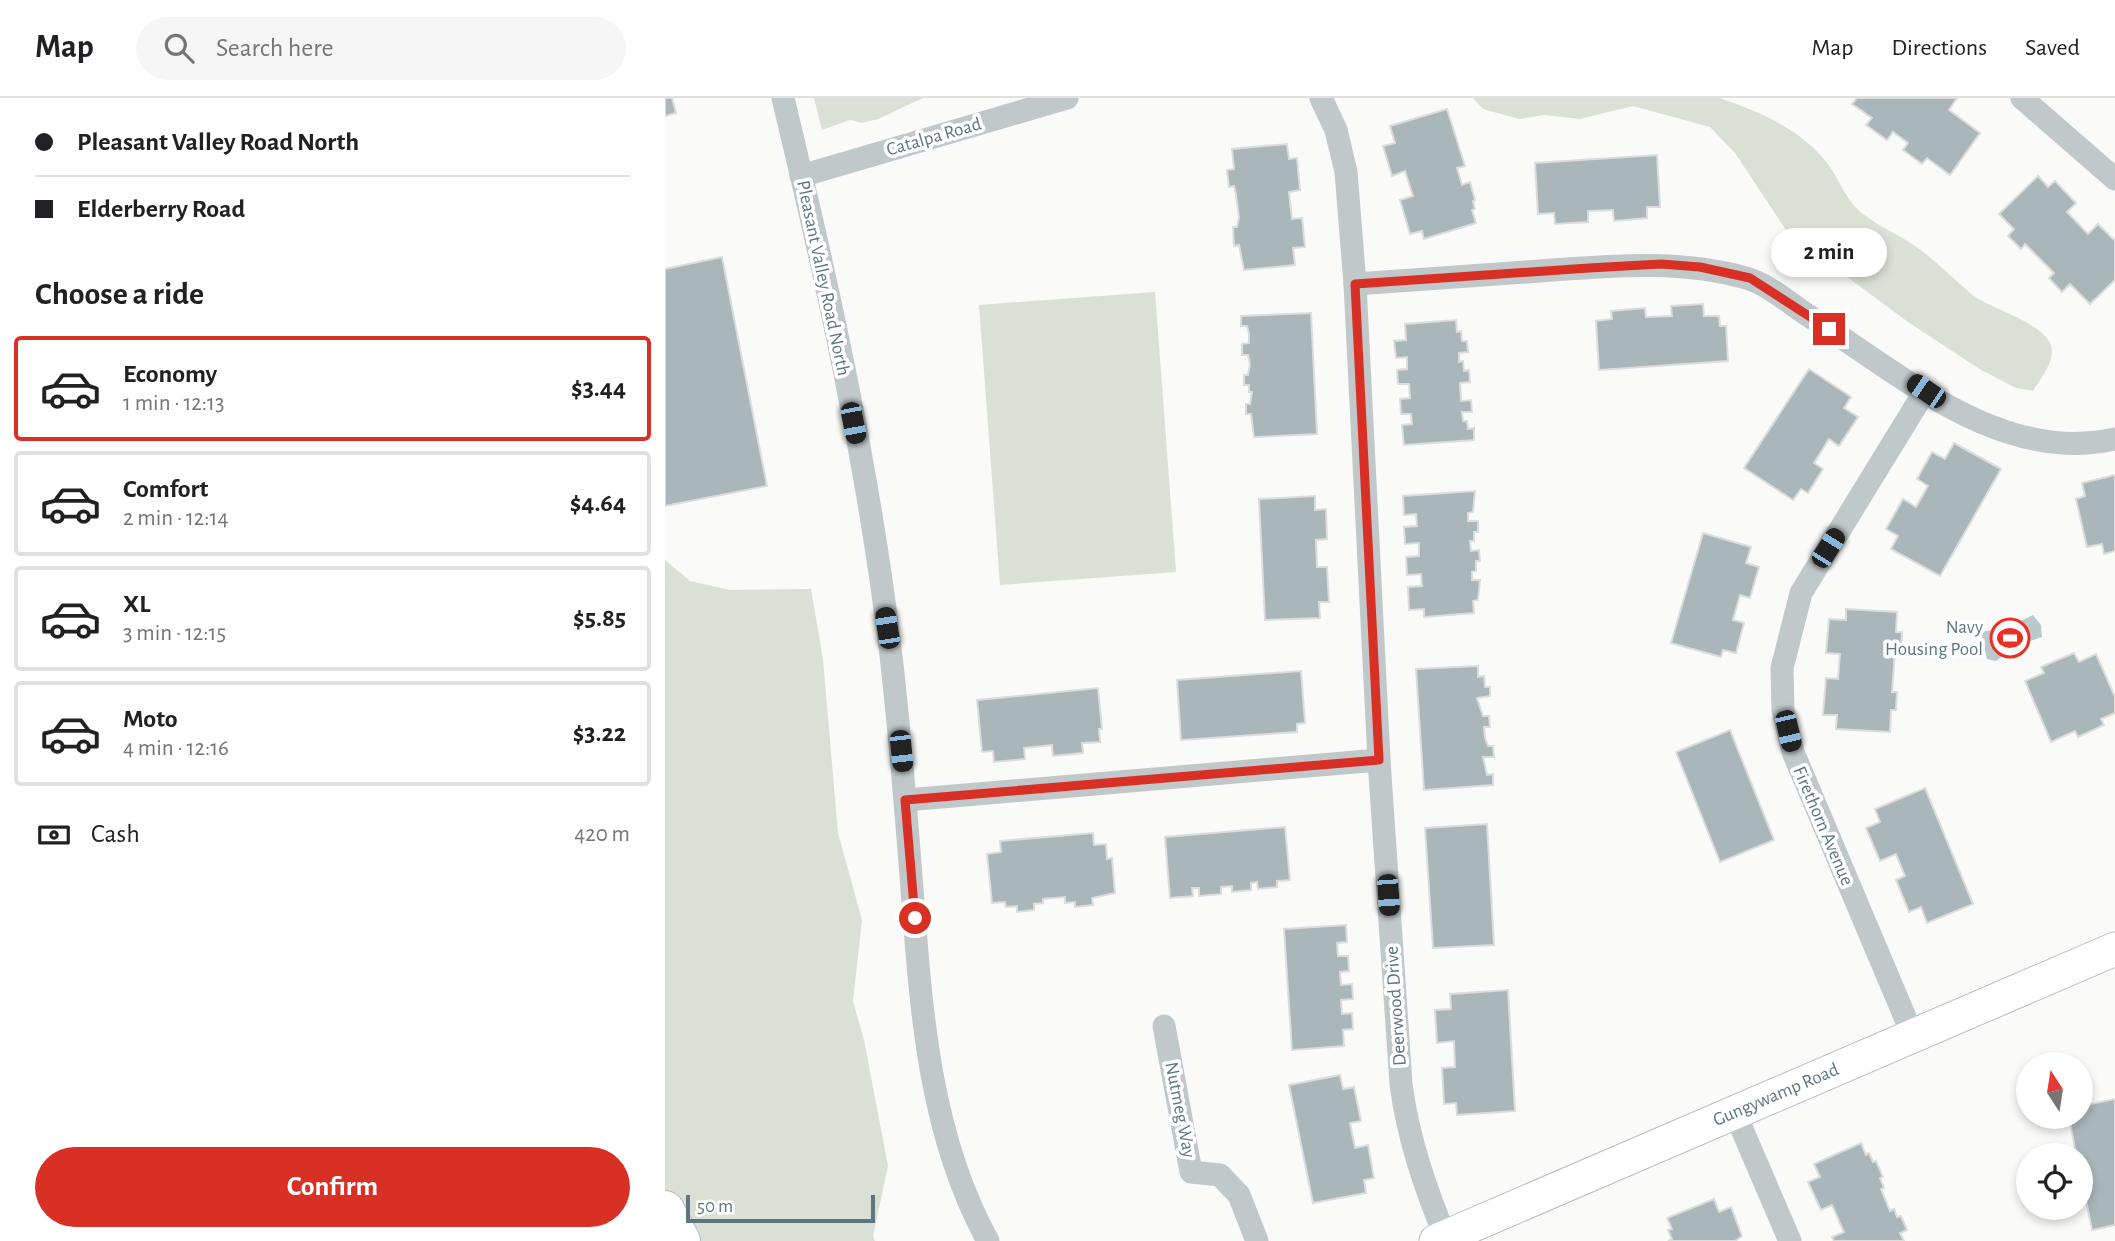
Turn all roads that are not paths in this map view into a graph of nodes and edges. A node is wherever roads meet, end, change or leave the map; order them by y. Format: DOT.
graph roads {
  1 [pos="783,98"];
  2 [pos="1067,98"];
  3 [pos="1321,98"];
  4 [pos="2022,98"];
  5 [pos="801,176"];
  6 [pos="2115,179"];
  7 [pos="1355,284"];
  8 [pos="1926,391"];
  9 [pos="2115,439"];
  10 [pos="1379,760"];
  11 [pos="905,800"];
  12 [pos="2115,949"];
  13 [pos="1164,1026"];
  14 [pos="1913,1036"];
  15 [pos="1735,1113"];
  16 [pos="665,1210"];
  17 [pos="1443,1240"];
  18 [pos="681,1241"];
  19 [pos="988,1241"];
  20 [pos="1257,1241"];
  21 [pos="1790,1241"];
  1 -- 5 [label="street, Pleasant Valley Road North"];
  2 -- 5 [label="street, Catalpa Road"];
  3 -- 7 [label="street, Deerwood Drive"];
  4 -- 6 [label="street"];
  5 -- 11 [label="street, Pleasant Valley Road North"];
  7 -- 8 [label="street"];
  7 -- 10 [label="street, Deerwood Drive"];
  8 -- 9 [label="street"];
  8 -- 14 [label="street, Firethorn Avenue"];
  10 -- 11 [label="street"];
  10 -- 17 [label="street, Deerwood Drive"];
  11 -- 19 [label="street, Pleasant Valley Road North"];
  12 -- 14 [label="street, Gungywamp Road"];
  13 -- 20 [label="street, Nutmeg Way"];
  14 -- 15 [label="street, Gungywamp Road"];
  15 -- 17 [label="street, Gungywamp Road"];
  15 -- 21 [label="street"];
  16 -- 18 [label="highway"];
}
